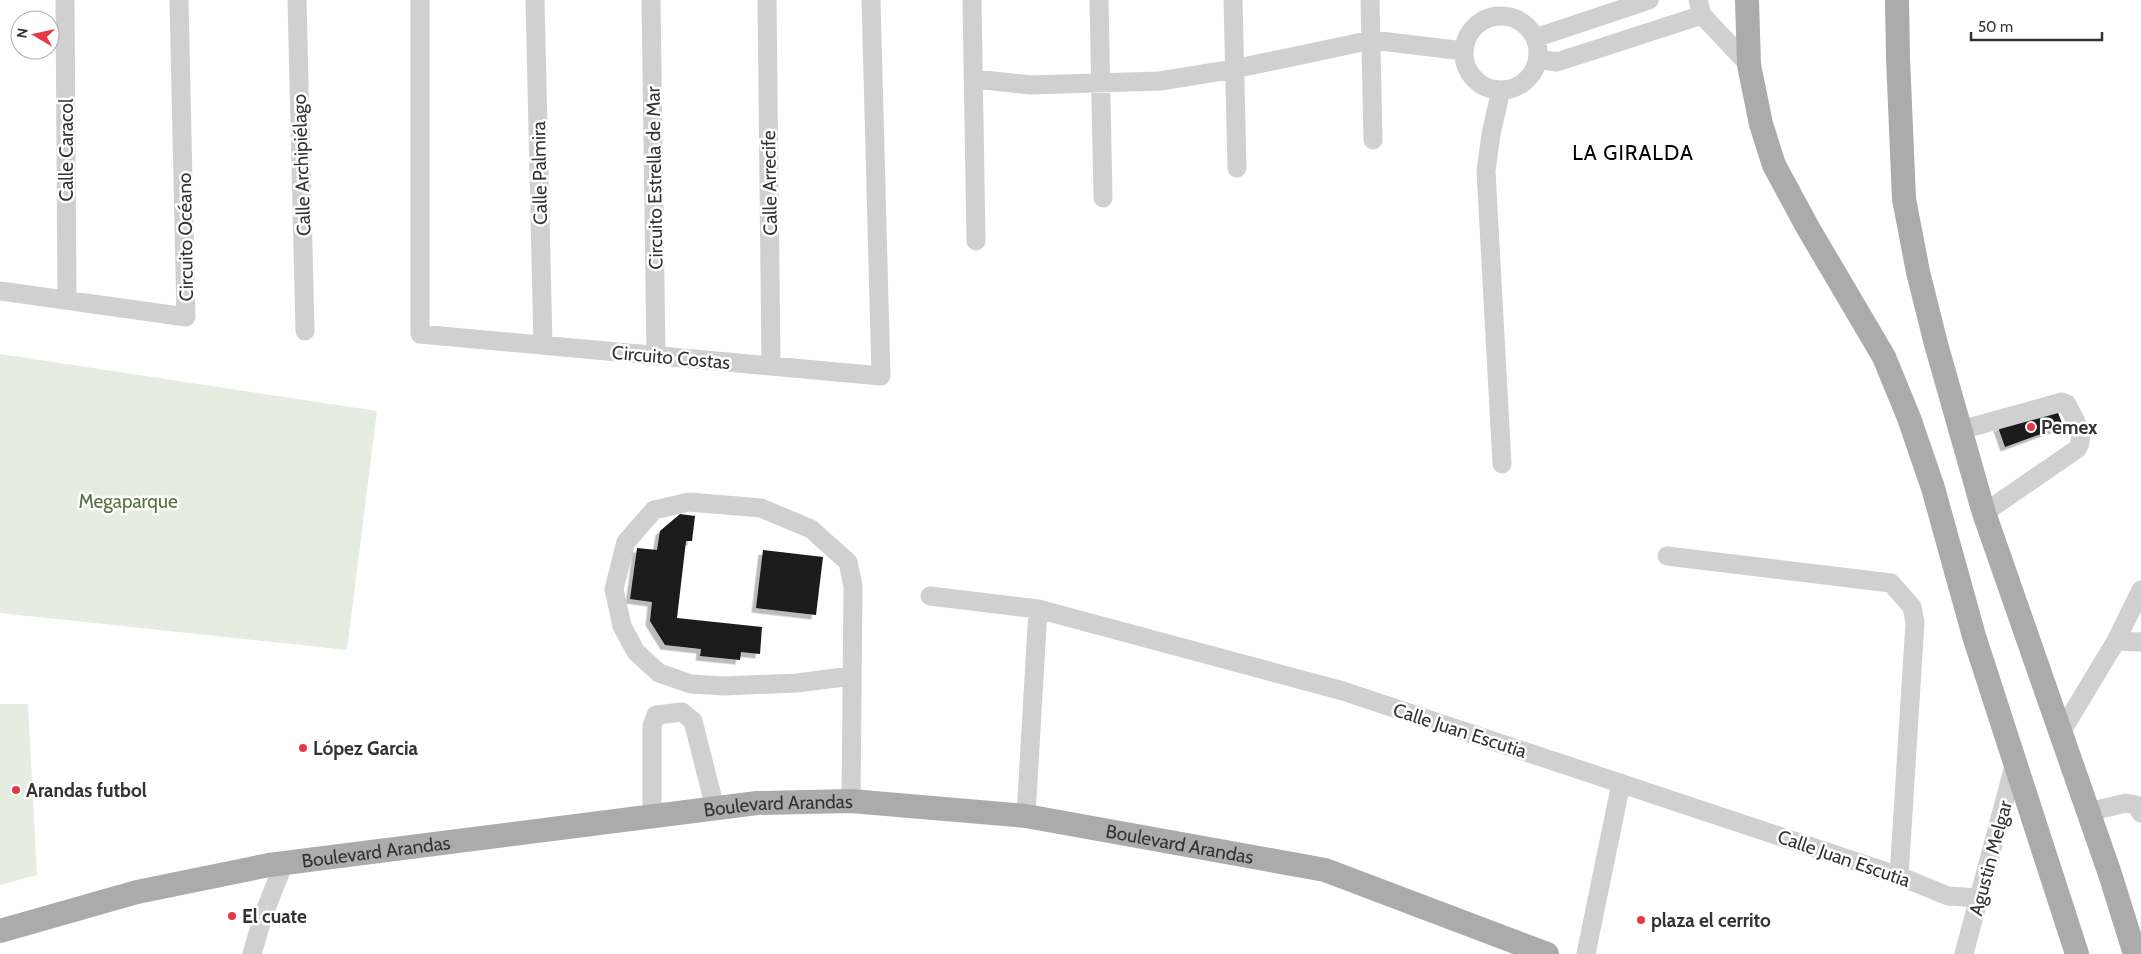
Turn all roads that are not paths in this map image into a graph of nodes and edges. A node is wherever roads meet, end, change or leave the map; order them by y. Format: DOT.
graph roads {
  1 [pos="65,0"];
  2 [pos="179,0"];
  3 [pos="296,0"];
  4 [pos="420,0"];
  5 [pos="535,0"];
  6 [pos="651,0"];
  7 [pos="767,0"];
  8 [pos="871,0"];
  9 [pos="972,0"];
  10 [pos="1099,0"];
  11 [pos="1232,0"];
  12 [pos="1370,0"];
  13 [pos="1649,0"];
  14 [pos="1747,0"];
  15 [pos="1897,0"];
  16 [pos="1504,8"];
  17 [pos="1700,8"];
  18 [pos="1535,38"];
  19 [pos="1372,40"];
  20 [pos="1464,51"];
  21 [pos="1538,59"];
  22 [pos="1749,65"];
  23 [pos="1234,69"];
  24 [pos="974,79"];
  25 [pos="1101,84"];
  26 [pos="1501,90"];
  27 [pos="1372,140"];
  28 [pos="1237,168"];
  29 [pos="1103,198"];
  30 [pos="976,241"];
  31 [pos="0,291"];
  32 [pos="67,300"];
  33 [pos="306,331"];
  34 [pos="543,345"];
  35 [pos="656,356"];
  36 [pos="771,366"];
  37 [pos="1960,430"];
  38 [pos="1502,464"];
  39 [pos="1984,513"];
  40 [pos="1667,556"];
  41 [pos="2141,590"];
  42 [pos="930,596"];
  43 [pos="1038,609"];
  44 [pos="2116,641"];
  45 [pos="2141,642"];
  46 [pos="852,676"];
  47 [pos="2060,734"];
  48 [pos="2015,762"];
  49 [pos="1621,783"];
  50 [pos="851,801"];
  51 [pos="714,808"];
  52 [pos="2088,812"];
  53 [pos="2141,813"];
  54 [pos="652,816"];
  55 [pos="1026,816"];
  56 [pos="284,863"];
  57 [pos="2110,874"];
  58 [pos="1898,876"];
  59 [pos="1980,898"];
  60 [pos="2141,912"];
  61 [pos="0,931"];
  62 [pos="252,954"];
  63 [pos="1547,954"];
  64 [pos="1586,954"];
  65 [pos="1964,954"];
  66 [pos="2077,954"];
  67 [pos="2135,954"];
  1 -- 32 [label="street, Calle Caracol"];
  2 -- 32 [label="street, Circuito Océano"];
  3 -- 33 [label="street, Calle Archipiélago"];
  4 -- 34 [label="street, Circuito Costas"];
  5 -- 34 [label="street, Calle Palmira"];
  6 -- 35 [label="street, Circuito Estrella de Mar"];
  7 -- 36 [label="street, Calle Arrecife"];
  8 -- 36 [label="street, Circuito Costas"];
  9 -- 24 [label="street"];
  10 -- 25 [label="street"];
  11 -- 23 [label="street"];
  12 -- 19 [label="street"];
  13 -- 18 [label="street"];
  14 -- 22 [label="main road"];
  15 -- 37 [label="main road"];
  16 -- 18 [label="street"];
  16 -- 20 [label="street"];
  17 -- 21 [label="street"];
  17 -- 22 [label="street"];
  18 -- 21 [label="street"];
  19 -- 20 [label="street"];
  19 -- 23 [label="street"];
  19 -- 27 [label="street"];
  20 -- 26 [label="street"];
  21 -- 26 [label="street"];
  22 -- 48 [label="main road"];
  23 -- 25 [label="street"];
  23 -- 28 [label="street"];
  24 -- 25 [label="street"];
  24 -- 30 [label="street"];
  25 -- 29 [label="street"];
  26 -- 38 [label="street"];
  31 -- 32 [label="street, Circuito Océano"];
  34 -- 35 [label="street, Circuito Costas"];
  35 -- 36 [label="street, Circuito Costas"];
  37 -- 39 [label="main road"];
  37 -- 39 [label="street"];
  39 -- 47 [label="main road"];
  40 -- 58 [label="street"];
  41 -- 44 [label="street"];
  42 -- 43 [label="street, Calle Juan Escutia"];
  43 -- 49 [label="street, Calle Juan Escutia"];
  43 -- 55 [label="street"];
  44 -- 45 [label="street"];
  44 -- 47 [label="street"];
  46 -- 46 [label="street"];
  46 -- 50 [label="street"];
  47 -- 52 [label="main road"];
  48 -- 59 [label="street, Agustin Melgar"];
  48 -- 66 [label="main road"];
  49 -- 58 [label="street, Calle Juan Escutia"];
  49 -- 64 [label="street"];
  50 -- 51 [label="main road, Boulevard Arandas"];
  50 -- 55 [label="main road, Boulevard Arandas"];
  51 -- 54 [label="main road, Boulevard Arandas"];
  51 -- 54 [label="street"];
  52 -- 53 [label="street"];
  52 -- 57 [label="main road"];
  54 -- 56 [label="main road, Boulevard Arandas"];
  55 -- 63 [label="main road, Boulevard Arandas"];
  56 -- 61 [label="main road, Boulevard Arandas"];
  56 -- 62 [label="street"];
  57 -- 60 [label="main road"];
  57 -- 67 [label="main road"];
  58 -- 59 [label="street, Calle Juan Escutia"];
  59 -- 65 [label="street, Agustin Melgar"];
}
